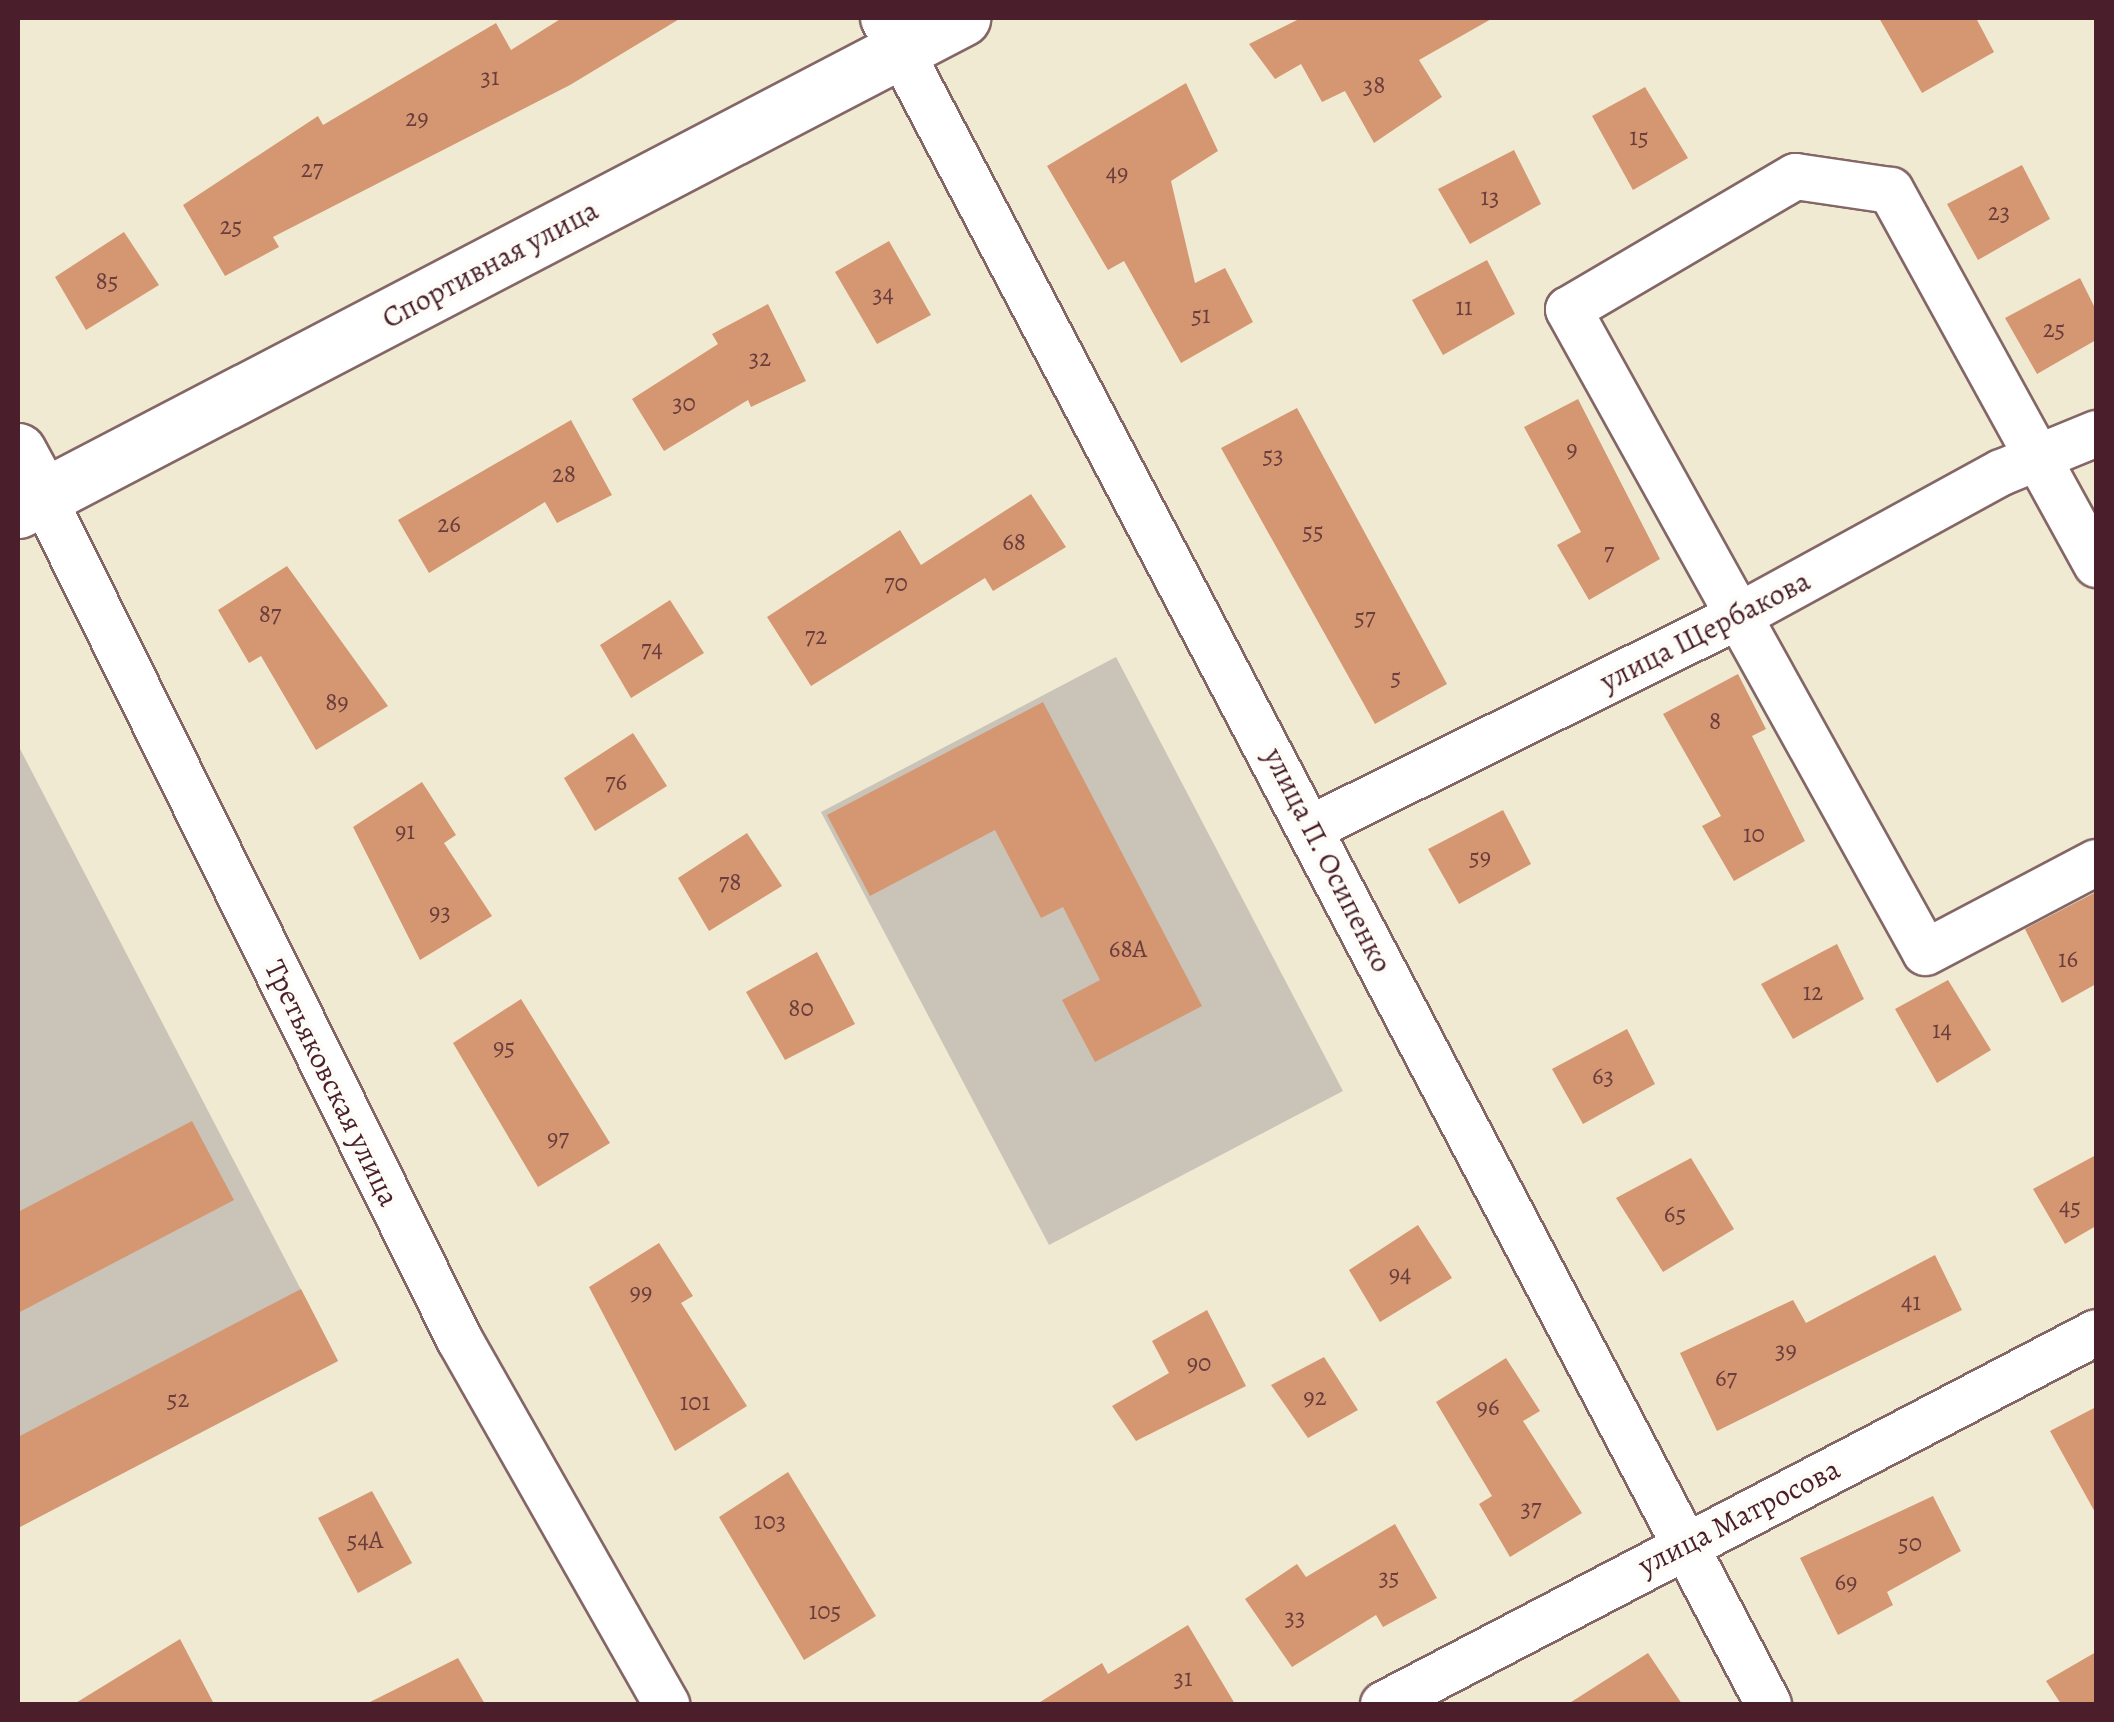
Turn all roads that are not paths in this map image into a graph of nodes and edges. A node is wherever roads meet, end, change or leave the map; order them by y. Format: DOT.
graph roads {
  1 [pos="962,18"];
  2 [pos="892,34"];
  3 [pos="2096,433"];
  4 [pos="2039,461"];
  5 [pos="26,486"];
  6 [pos="2096,564"];
  7 [pos="1743,613"];
  8 [pos="1312,827"];
  9 [pos="2096,862"];
  10 [pos="2096,1332"];
  11 [pos="1680,1547"];
  12 [pos="666,1704"];
  13 [pos="1383,1704"];
  14 [pos="1768,1704"];
  1 -- 2 [label="street, Спортивная улица"];
  2 -- 5 [label="street, Спортивная улица"];
  2 -- 8 [label="street, улица П. Осипенко"];
  3 -- 4 [label="street, улица Щербакова"];
  4 -- 6 [label="street"];
  4 -- 7 [label="street, улица Щербакова"];
  4 -- 7 [label="street"];
  5 -- 12 [label="street, Третьяковская улица"];
  7 -- 8 [label="street, улица Щербакова"];
  7 -- 9 [label="street"];
  8 -- 11 [label="street, улица П. Осипенко"];
  10 -- 11 [label="street, улица Матросова"];
  11 -- 13 [label="street, улица Матросова"];
  11 -- 14 [label="street, улица П. Осипенко"];
}
